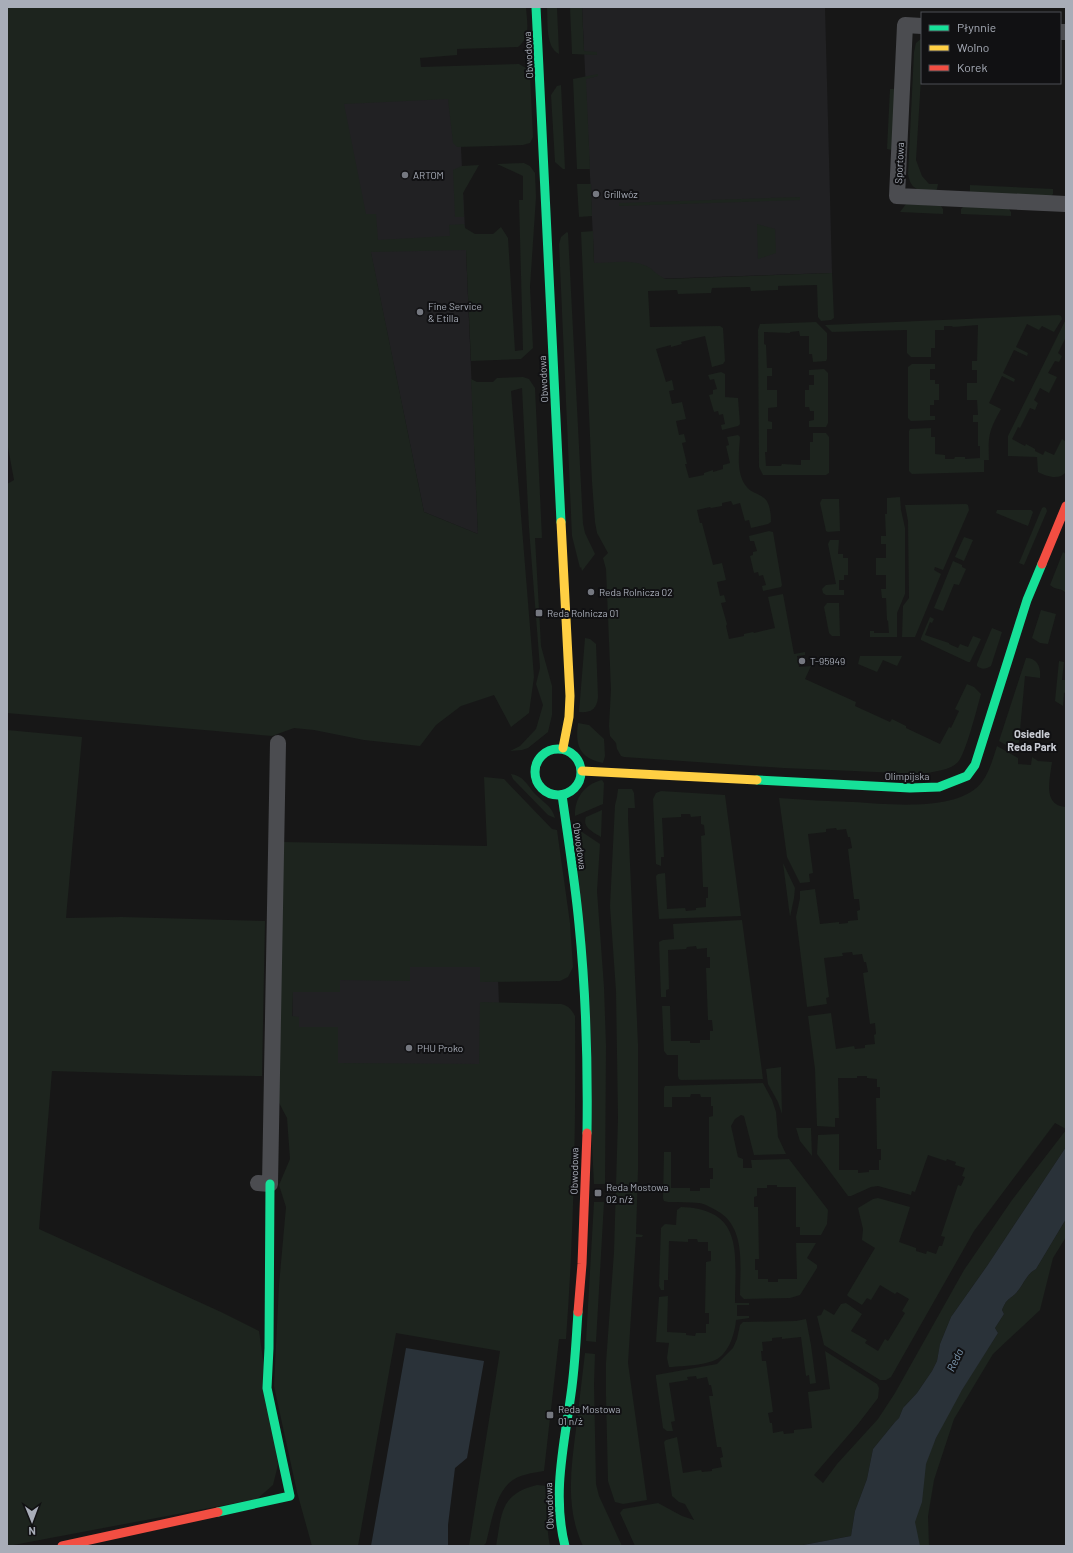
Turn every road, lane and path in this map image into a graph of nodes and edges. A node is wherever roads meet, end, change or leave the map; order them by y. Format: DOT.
graph roads {
  1 [pos="536,7"];
  2 [pos="921,26"];
  3 [pos="1066,204"];
  4 [pos="1066,506"];
  5 [pos="278,743"];
  6 [pos="562,748"];
  7 [pos="582,771"];
  8 [pos="562,795"];
  9 [pos="264,1184"];
  10 [pos="62,1546"];
  11 [pos="565,1546"];
  1 -- 6 [label="main road, Obwodowa"];
  2 -- 3 [label="street, Sportowa"];
  4 -- 7 [label="main road, Olimpijska"];
  5 -- 9 [label="street"];
  6 -- 7 [label="main road"];
  6 -- 8 [label="main road"];
  7 -- 8 [label="main road"];
  8 -- 11 [label="main road, Obwodowa"];
  9 -- 10 [label="main road"];
}
